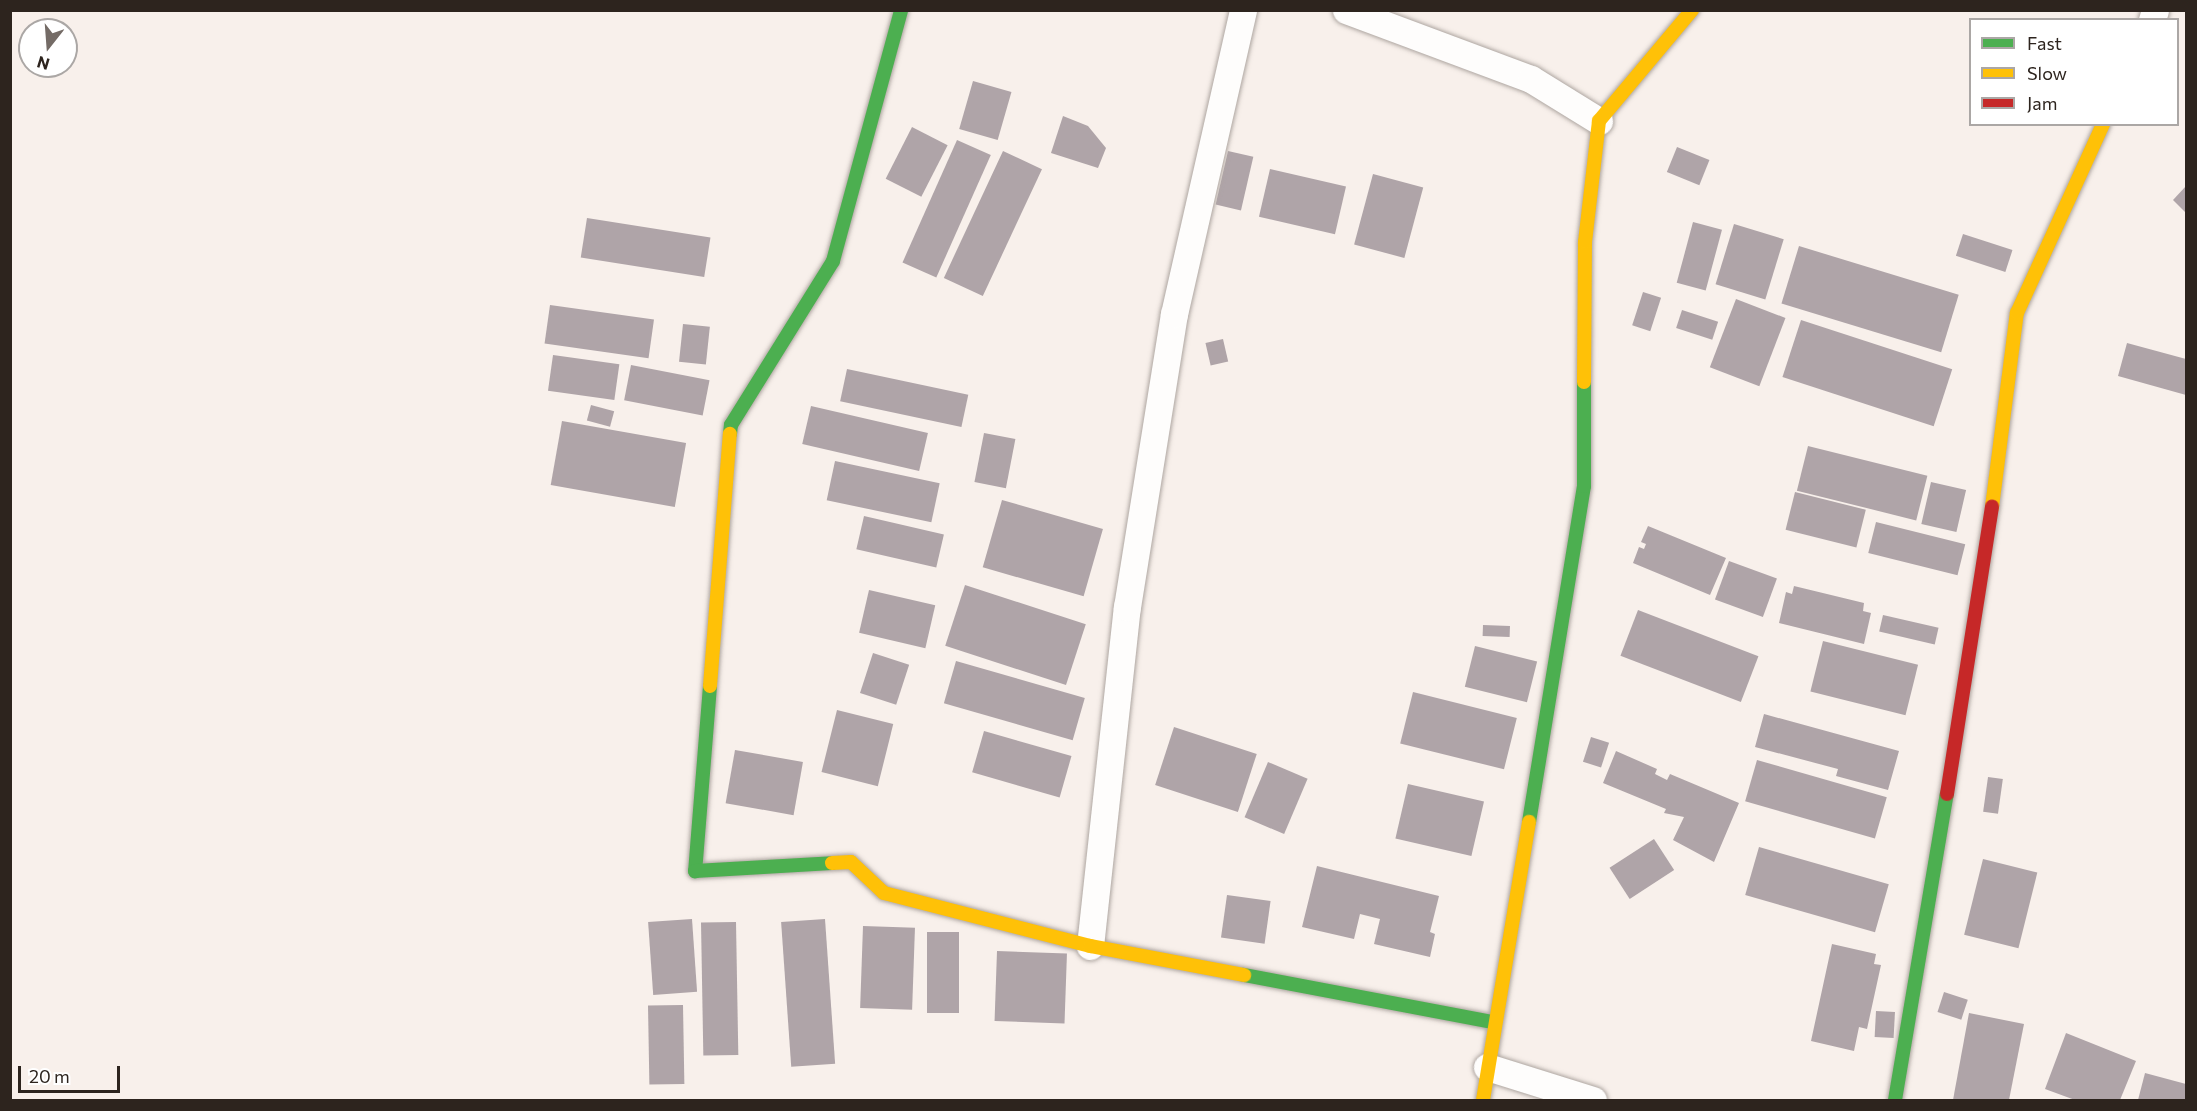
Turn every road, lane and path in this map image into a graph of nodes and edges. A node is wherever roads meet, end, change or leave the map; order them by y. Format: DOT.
graph roads {
  1 [pos="901,10"];
  2 [pos="1243,10"];
  3 [pos="1346,10"];
  4 [pos="1692,10"];
  5 [pos="1599,121"];
  6 [pos="2102,126"];
  7 [pos="1090,946"];
  8 [pos="1493,1022"];
  9 [pos="1487,1067"];
  10 [pos="1483,1101"];
  11 [pos="1593,1101"];
  12 [pos="1894,1101"];
  1 -- 7 [label="street"];
  2 -- 7 [label="street"];
  3 -- 5 [label="street"];
  4 -- 5 [label="street"];
  5 -- 8 [label="street"];
  6 -- 12 [label="street"];
  7 -- 8 [label="street"];
  8 -- 9 [label="street"];
  9 -- 10 [label="street"];
  9 -- 11 [label="street"];
}
